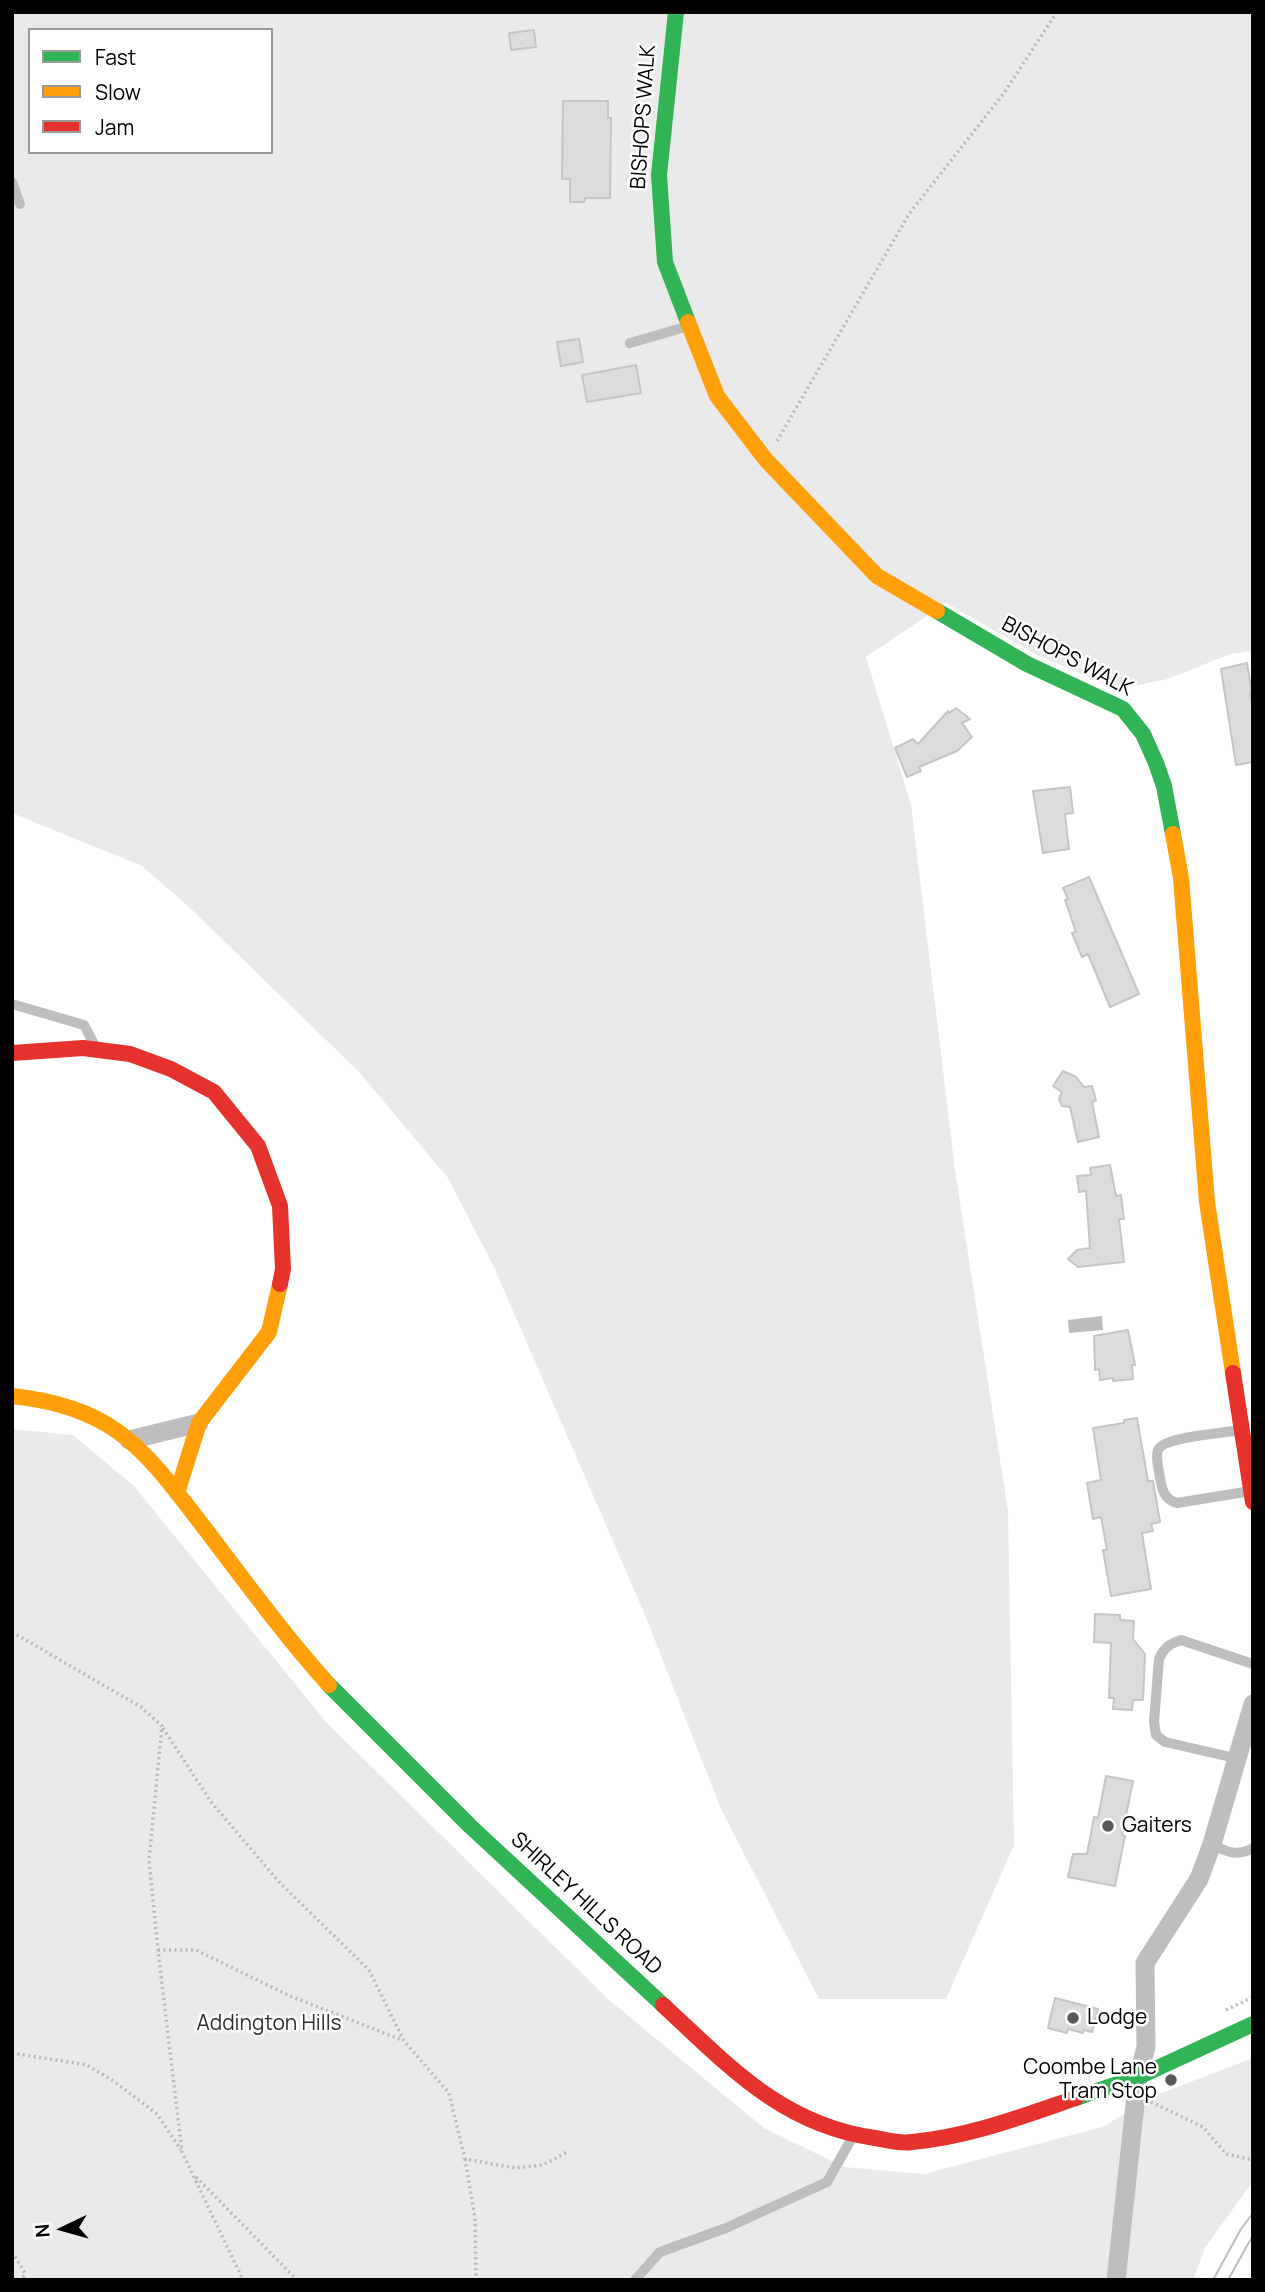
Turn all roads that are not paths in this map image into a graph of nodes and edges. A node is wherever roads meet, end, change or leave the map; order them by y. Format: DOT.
graph roads {
  1 [pos="676,12"];
  2 [pos="12,182"];
  3 [pos="19,204"];
  4 [pos="690,325"];
  5 [pos="630,343"];
  6 [pos="12,1004"];
  7 [pos="97,1049"];
  8 [pos="12,1053"];
  9 [pos="12,1396"];
  10 [pos="200,1423"];
  11 [pos="1242,1430"];
  12 [pos="129,1440"];
  13 [pos="177,1493"];
  14 [pos="1252,1496"];
  15 [pos="1253,1664"];
  16 [pos="1253,1704"];
  17 [pos="1248,1735"];
  18 [pos="1235,1758"];
  19 [pos="1212,1844"];
  20 [pos="1253,1848"];
  21 [pos="1253,2024"];
  22 [pos="1138,2086"];
  23 [pos="854,2135"];
  24 [pos="635,2280"];
  25 [pos="1116,2280"];
  1 -- 4 [label="street, BISHOPS WALK"];
  2 -- 3 [label="lane"];
  4 -- 5 [label="lane"];
  4 -- 11 [label="street, BISHOPS WALK"];
  6 -- 7 [label="lane"];
  7 -- 8 [label="street"];
  7 -- 10 [label="street"];
  9 -- 12 [label="street, SHIRLEY HILLS ROAD"];
  10 -- 12 [label="street"];
  10 -- 13 [label="street"];
  11 -- 14 [label="street, BISHOPS WALK"];
  11 -- 14 [label="lane"];
  12 -- 13 [label="street, SHIRLEY HILLS ROAD"];
  13 -- 23 [label="street, SHIRLEY HILLS ROAD"];
  15 -- 18 [label="lane"];
  16 -- 17 [label="street"];
  17 -- 18 [label="street"];
  18 -- 19 [label="street"];
  19 -- 20 [label="lane"];
  19 -- 22 [label="street"];
  21 -- 22 [label="street, SHIRLEY HILLS ROAD"];
  22 -- 23 [label="street, SHIRLEY HILLS ROAD"];
  22 -- 25 [label="street"];
  23 -- 24 [label="lane"];
}
